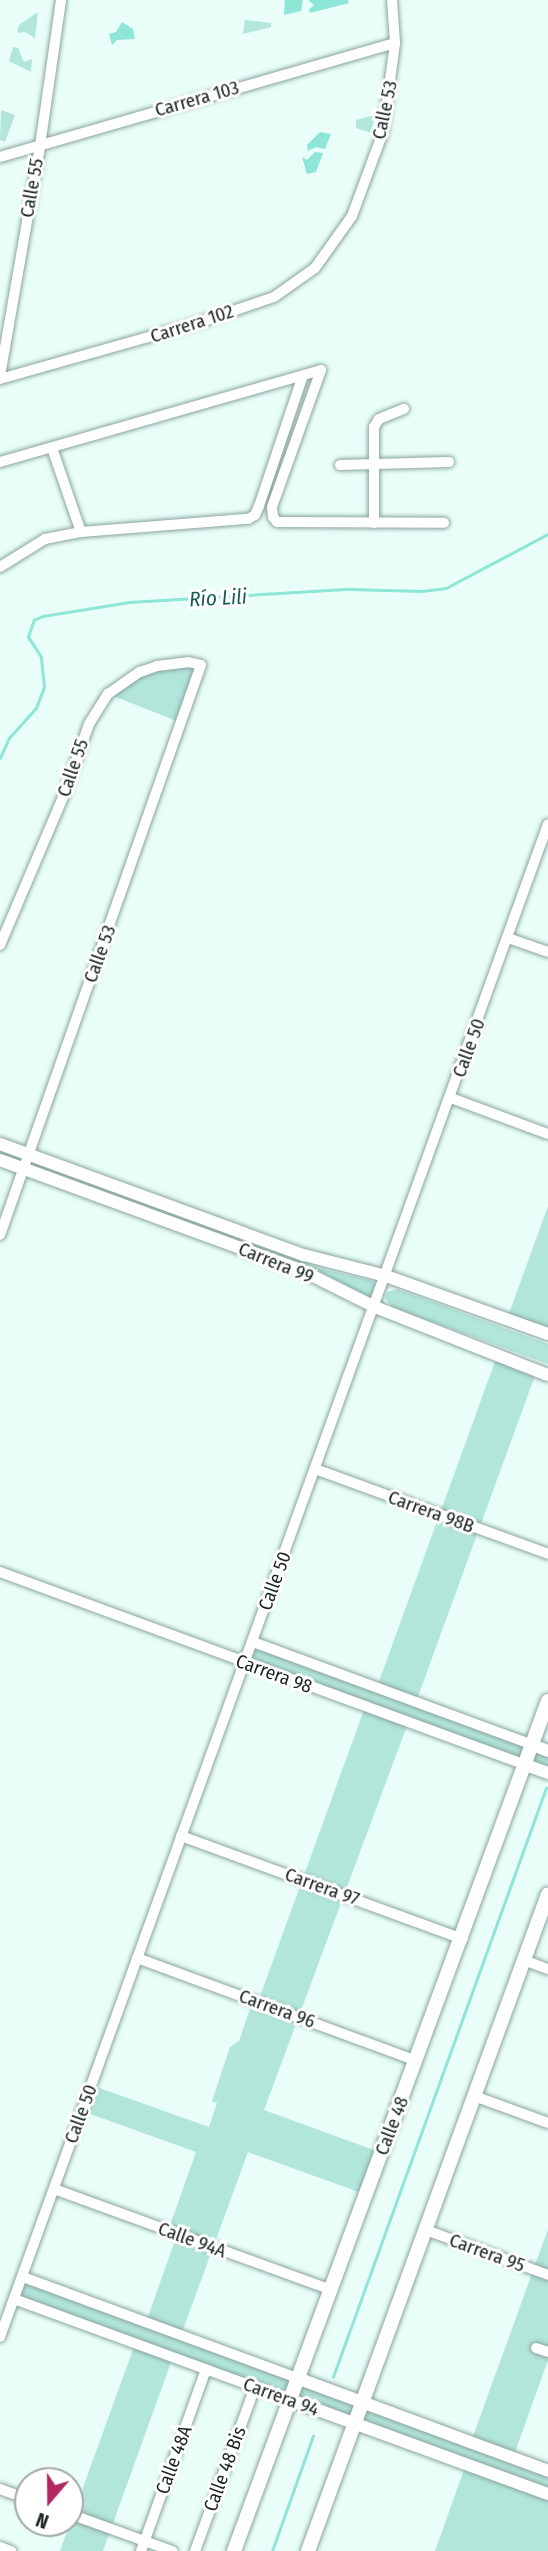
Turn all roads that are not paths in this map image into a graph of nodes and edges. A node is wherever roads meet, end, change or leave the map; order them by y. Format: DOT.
graph roads {
  1 [pos="61,0"];
  2 [pos="392,0"];
  3 [pos="395,43"];
  4 [pos="40,146"];
  5 [pos="0,157"];
  6 [pos="352,216"];
  7 [pos="303,376"];
  8 [pos="0,377"];
  9 [pos="404,409"];
  10 [pos="52,448"];
  11 [pos="0,462"];
  12 [pos="449,462"];
  13 [pos="374,464"];
  14 [pos="340,465"];
  15 [pos="374,523"];
  16 [pos="444,523"];
  17 [pos="81,532"];
  18 [pos="0,567"];
  19 [pos="201,673"];
  20 [pos="548,824"];
  21 [pos="508,938"];
  22 [pos="0,945"];
  23 [pos="548,952"];
  24 [pos="451,1098"];
  25 [pos="548,1134"];
  26 [pos="0,1144"];
  27 [pos="29,1154"];
  28 [pos="0,1160"];
  29 [pos="24,1169"];
  30 [pos="0,1235"];
  31 [pos="386,1276"];
  32 [pos="374,1307"];
  33 [pos="548,1335"];
  34 [pos="548,1374"];
  35 [pos="315,1469"];
  36 [pos="548,1554"];
  37 [pos="0,1572"];
  38 [pos="253,1642"];
  39 [pos="244,1663"];
  40 [pos="548,1701"];
  41 [pos="533,1745"];
  42 [pos="548,1751"];
  43 [pos="526,1765"];
  44 [pos="548,1773"];
  45 [pos="181,1836"];
  46 [pos="548,1894"];
  47 [pos="463,1939"];
  48 [pos="137,1958"];
  49 [pos="524,1960"];
  50 [pos="548,1969"];
  51 [pos="417,2061"];
  52 [pos="474,2096"];
  53 [pos="548,2123"];
  54 [pos="54,2189"];
  55 [pos="426,2230"];
  56 [pos="548,2275"];
  57 [pos="23,2277"];
  58 [pos="331,2290"];
  59 [pos="14,2300"];
  60 [pos="0,2337"];
  61 [pos="536,2348"];
  62 [pos="548,2352"];
  63 [pos="206,2369"];
  64 [pos="297,2378"];
  65 [pos="255,2387"];
  66 [pos="288,2399"];
  67 [pos="363,2403"];
  68 [pos="355,2423"];
  69 [pos="548,2471"];
  70 [pos="548,2494"];
  71 [pos="84,2520"];
  72 [pos="143,2546"];
  73 [pos="0,2547"];
  74 [pos="11,2551"];
  75 [pos="172,2551"];
  76 [pos="195,2551"];
  77 [pos="234,2551"];
  78 [pos="308,2551"];
  1 -- 4 [label="street, Calle 55"];
  2 -- 3 [label="street, Calle 53"];
  3 -- 4 [label="street, Carrera 103"];
  3 -- 6 [label="street, Calle 53"];
  4 -- 5 [label="street, Carrera 103"];
  4 -- 8 [label="street, Calle 55"];
  6 -- 8 [label="street, Carrera 102"];
  7 -- 10 [label="street"];
  7 -- 15 [label="street"];
  7 -- 17 [label="street"];
  9 -- 13 [label="street"];
  10 -- 11 [label="street"];
  10 -- 17 [label="street"];
  12 -- 13 [label="street"];
  13 -- 14 [label="street"];
  13 -- 15 [label="street"];
  15 -- 16 [label="street"];
  17 -- 18 [label="street"];
  19 -- 22 [label="street, Calle 55"];
  19 -- 27 [label="street, Calle 53"];
  20 -- 21 [label="street, Calle 50"];
  21 -- 23 [label="street"];
  21 -- 24 [label="street, Calle 50"];
  24 -- 25 [label="street"];
  24 -- 31 [label="street, Calle 50"];
  26 -- 27 [label="street, Carrera 99"];
  27 -- 29 [label="street, Calle 53"];
  27 -- 31 [label="street, Carrera 99"];
  28 -- 29 [label="street, Carrera 99"];
  29 -- 30 [label="street, Calle 53"];
  29 -- 32 [label="street, Carrera 99"];
  31 -- 32 [label="street, Calle 50"];
  31 -- 33 [label="street, Carrera 99"];
  32 -- 34 [label="street, Carrera 99"];
  32 -- 35 [label="street, Calle 50"];
  35 -- 36 [label="street, Carrera 98B"];
  35 -- 38 [label="street, Calle 50"];
  37 -- 39 [label="street, Carrera 98"];
  38 -- 39 [label="street, Calle 50"];
  38 -- 41 [label="street, Carrera 98"];
  39 -- 43 [label="street, Carrera 98"];
  39 -- 45 [label="street, Calle 50"];
  40 -- 41 [label="main road, Calle 48"];
  41 -- 42 [label="street, Carrera 98"];
  41 -- 43 [label="main road, Calle 48"];
  43 -- 44 [label="street, Carrera 98"];
  43 -- 47 [label="main road, Calle 48"];
  45 -- 47 [label="street, Carrera 97"];
  45 -- 48 [label="street, Calle 50"];
  46 -- 49 [label="main road"];
  47 -- 51 [label="main road, Calle 48"];
  48 -- 51 [label="street, Carrera 96"];
  48 -- 54 [label="street, Calle 50"];
  49 -- 50 [label="street"];
  49 -- 52 [label="main road"];
  51 -- 58 [label="main road, Calle 48"];
  52 -- 53 [label="street"];
  52 -- 55 [label="main road"];
  54 -- 57 [label="street, Calle 50"];
  54 -- 58 [label="street, Calle 94A"];
  55 -- 56 [label="street, Carrera 95"];
  55 -- 67 [label="main road"];
  57 -- 59 [label="street, Calle 50"];
  57 -- 64 [label="street, Carrera 94"];
  58 -- 64 [label="main road, Calle 48"];
  59 -- 60 [label="street, Calle 50"];
  59 -- 63 [label="street, Carrera 94"];
  61 -- 62 [label="street"];
  63 -- 65 [label="street, Carrera 94"];
  63 -- 72 [label="street, Calle 48A"];
  64 -- 66 [label="main road, Calle 48"];
  64 -- 67 [label="street, Carrera 94"];
  65 -- 66 [label="street, Carrera 94"];
  65 -- 76 [label="street, Calle 48 Bis"];
  66 -- 68 [label="street, Carrera 94"];
  66 -- 77 [label="main road, Calle 48"];
  67 -- 68 [label="main road"];
  67 -- 69 [label="street, Carrera 94"];
  68 -- 70 [label="street, Carrera 94"];
  68 -- 78 [label="main road"];
  71 -- 72 [label="street"];
  72 -- 75 [label="street"];
  73 -- 74 [label="street"];
}
